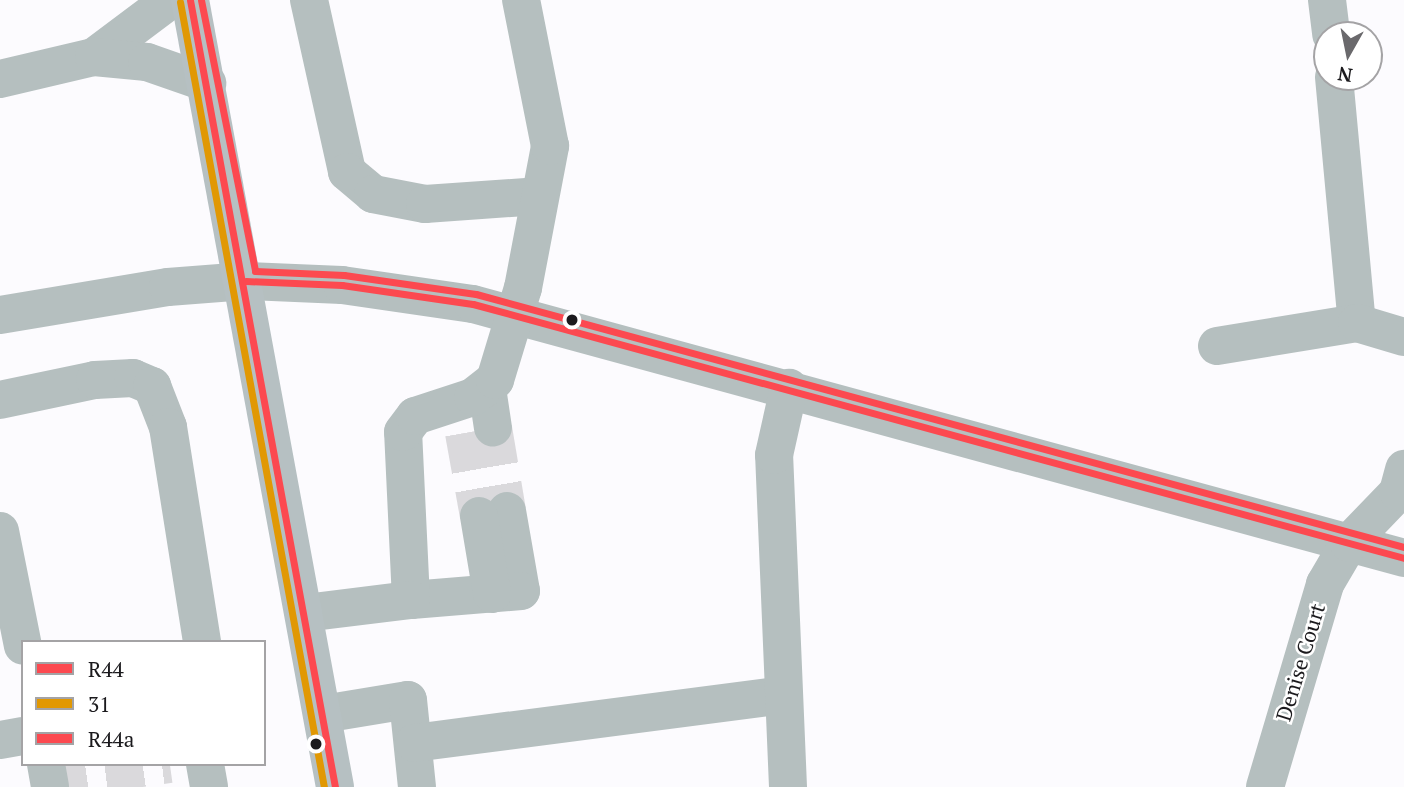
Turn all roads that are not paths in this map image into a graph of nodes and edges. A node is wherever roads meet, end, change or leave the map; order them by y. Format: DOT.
graph roads {
  1 [pos="170,0"];
  2 [pos="190,0"];
  3 [pos="522,0"];
  4 [pos="1327,0"];
  5 [pos="319,2"];
  6 [pos="1329,21"];
  7 [pos="93,57"];
  8 [pos="0,79"];
  9 [pos="207,83"];
  10 [pos="1335,91"];
  11 [pos="540,196"];
  12 [pos="246,281"];
  13 [pos="0,315"];
  14 [pos="516,315"];
  15 [pos="1357,323"];
  16 [pos="1404,337"];
  17 [pos="1217,346"];
  18 [pos="789,388"];
  19 [pos="0,400"];
  20 [pos="1404,469"];
  21 [pos="493,514"];
  22 [pos="0,531"];
  23 [pos="1349,543"];
  24 [pos="1404,558"];
  25 [pos="411,600"];
  26 [pos="305,613"];
  27 [pos="22,640"];
  28 [pos="199,640"];
  29 [pos="783,695"];
  30 [pos="323,714"];
  31 [pos="21,736"];
  32 [pos="0,740"];
  33 [pos="414,743"];
  34 [pos="46,766"];
  35 [pos="205,766"];
  36 [pos="50,787"];
  37 [pos="208,787"];
  38 [pos="335,787"];
  39 [pos="417,787"];
  40 [pos="788,787"];
  41 [pos="1265,787"];
  1 -- 7 [label="street"];
  2 -- 9 [label="main road"];
  3 -- 11 [label="street"];
  4 -- 6 [label="street"];
  5 -- 11 [label="street"];
  7 -- 8 [label="street"];
  7 -- 9 [label="street"];
  9 -- 12 [label="main road"];
  10 -- 15 [label="street"];
  11 -- 14 [label="street"];
  12 -- 13 [label="street"];
  12 -- 14 [label="street"];
  12 -- 26 [label="main road"];
  14 -- 18 [label="street"];
  14 -- 25 [label="street"];
  15 -- 16 [label="street"];
  15 -- 17 [label="street"];
  18 -- 23 [label="street"];
  18 -- 29 [label="street"];
  19 -- 28 [label="street"];
  20 -- 23 [label="street, Denise Court"];
  21 -- 25 [label="street"];
  22 -- 27 [label="street"];
  23 -- 24 [label="street"];
  23 -- 41 [label="street, Denise Court"];
  25 -- 26 [label="street"];
  26 -- 30 [label="main road"];
  29 -- 33 [label="street"];
  29 -- 40 [label="street"];
  30 -- 33 [label="street"];
  30 -- 38 [label="main road"];
  31 -- 32 [label="street"];
  33 -- 39 [label="street"];
  34 -- 36 [label="street"];
  35 -- 37 [label="street"];
}
